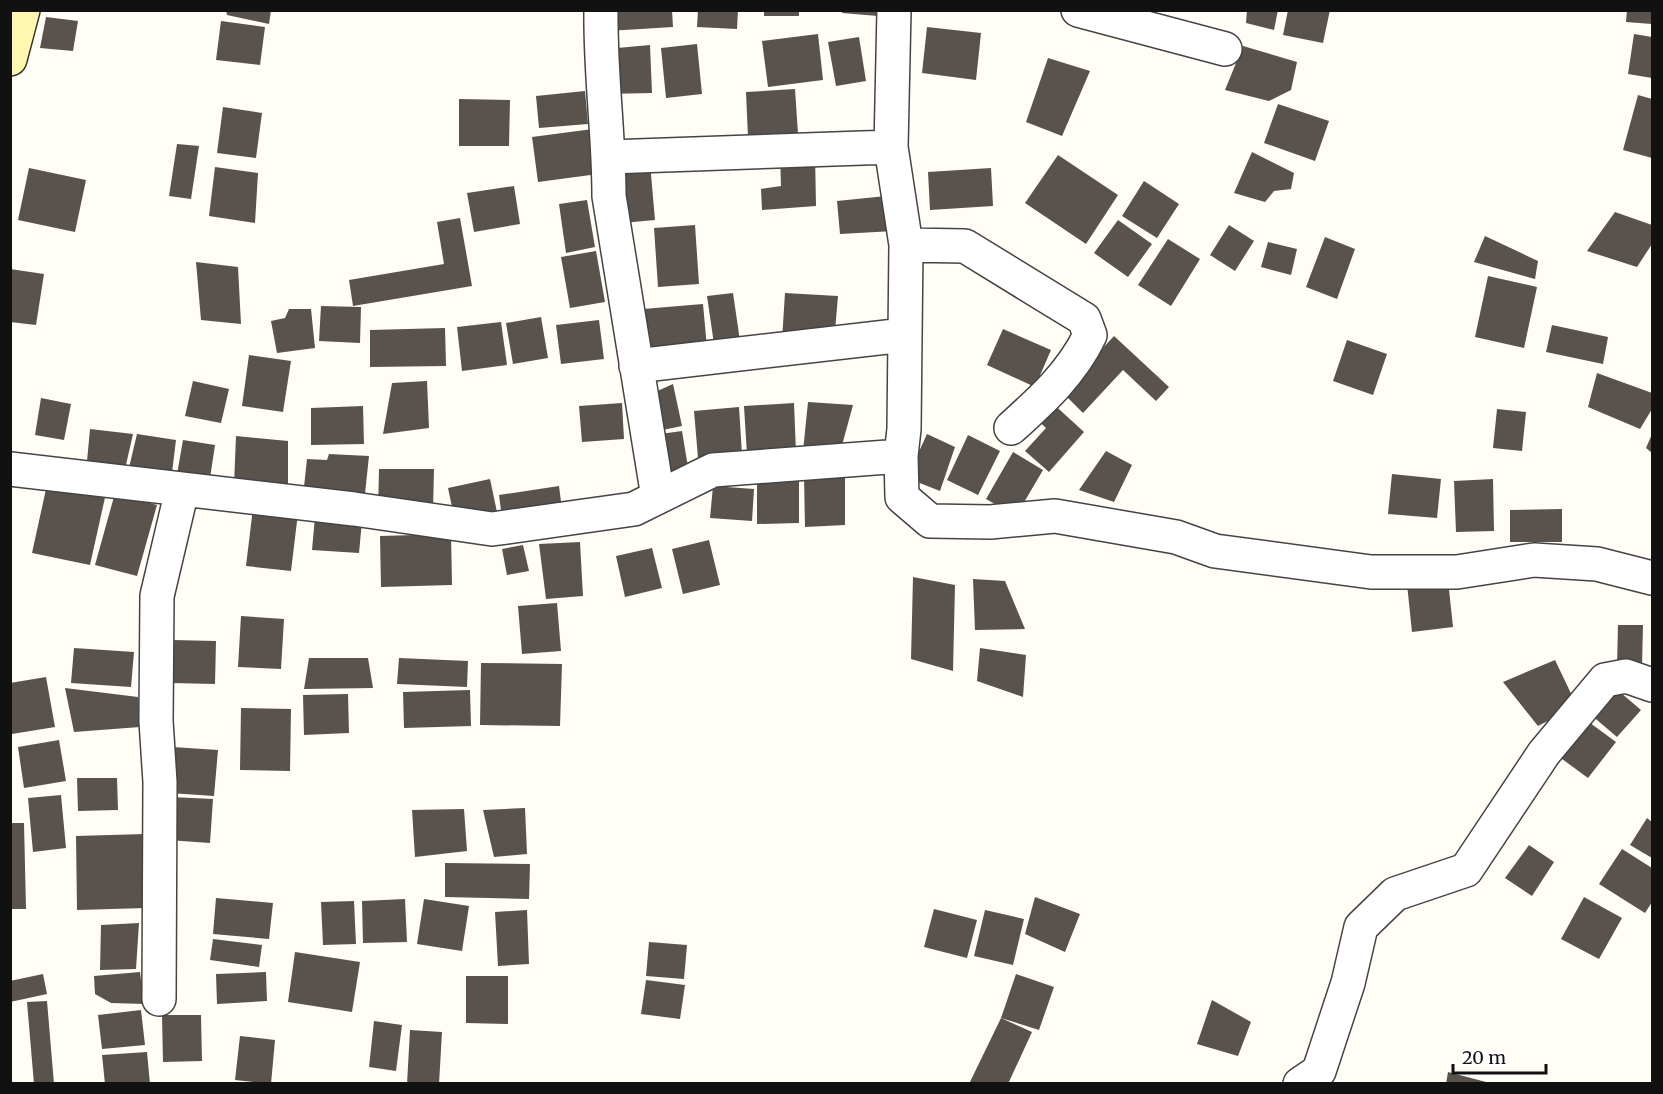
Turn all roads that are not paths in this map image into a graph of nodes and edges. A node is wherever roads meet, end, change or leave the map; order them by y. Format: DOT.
graph roads {
  1 [pos="23,10"];
  2 [pos="601,10"];
  3 [pos="894,10"];
  4 [pos="1078,10"];
  5 [pos="1225,48"];
  6 [pos="10,59"];
  7 [pos="891,147"];
  8 [pos="609,157"];
  9 [pos="906,245"];
  10 [pos="904,335"];
  11 [pos="636,366"];
  12 [pos="1011,428"];
  13 [pos="901,456"];
  14 [pos="10,469"];
  15 [pos="182,490"];
  16 [pos="658,497"];
  17 [pos="1649,571"];
  18 [pos="1653,685"];
  19 [pos="159,999"];
  20 [pos="1300,1083"];
  1 -- 6 [label="street"];
  2 -- 8 [label="street"];
  3 -- 7 [label="street"];
  4 -- 5 [label="street"];
  7 -- 8 [label="street"];
  7 -- 9 [label="street"];
  8 -- 11 [label="street"];
  9 -- 10 [label="street"];
  9 -- 12 [label="street"];
  10 -- 11 [label="street"];
  10 -- 13 [label="street"];
  11 -- 16 [label="street"];
  13 -- 16 [label="street"];
  13 -- 17 [label="street"];
  14 -- 15 [label="street"];
  15 -- 16 [label="street"];
  15 -- 19 [label="street"];
  18 -- 20 [label="street"];
}
